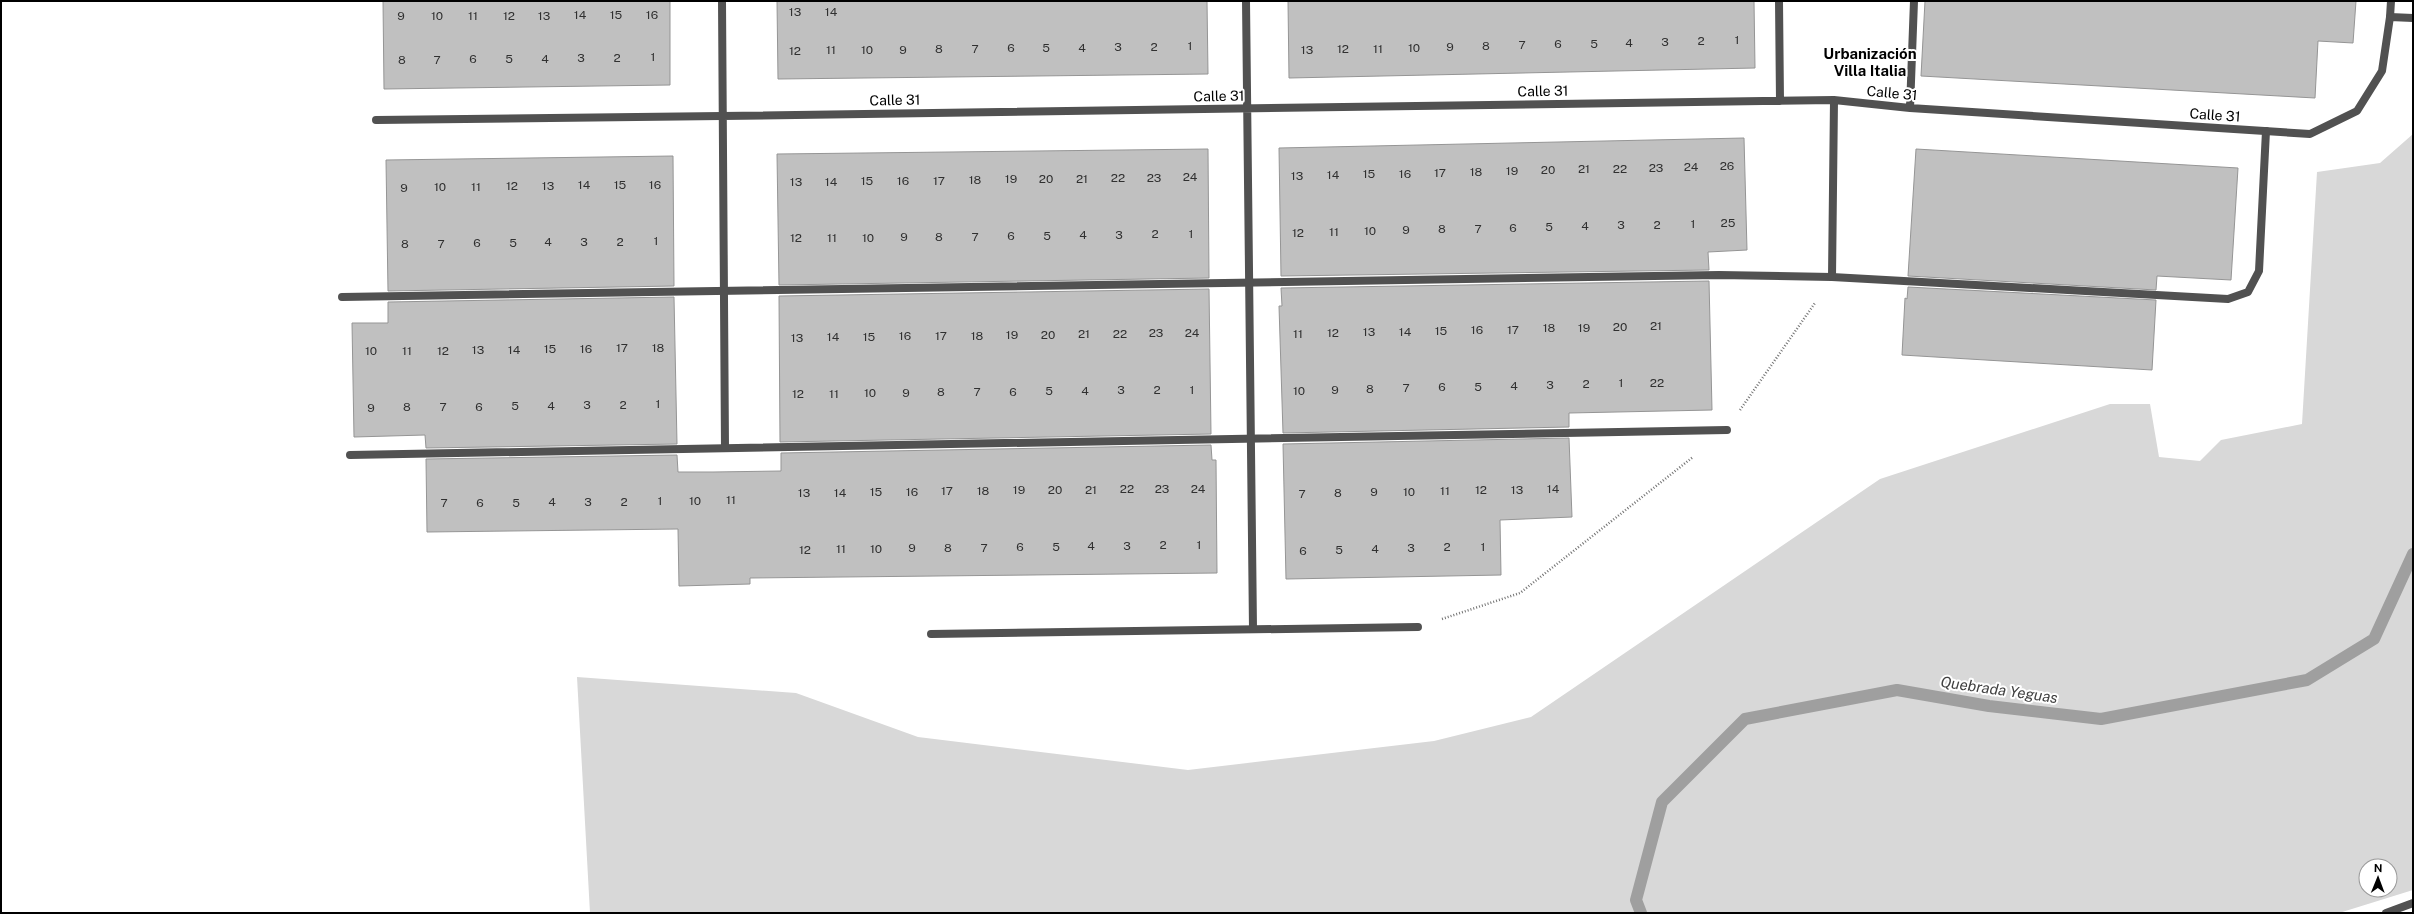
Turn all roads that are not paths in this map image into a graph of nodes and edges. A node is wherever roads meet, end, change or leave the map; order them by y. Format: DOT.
graph roads {
  1 [pos="722,1"];
  2 [pos="1246,1"];
  3 [pos="1779,1"];
  4 [pos="1914,1"];
  5 [pos="2391,1"];
  6 [pos="2390,17"];
  7 [pos="2413,18"];
  8 [pos="1834,100"];
  9 [pos="1780,101"];
  10 [pos="1246,108"];
  11 [pos="1910,108"];
  12 [pos="722,116"];
  13 [pos="376,120"];
  14 [pos="2266,131"];
  15 [pos="1832,277"];
  16 [pos="1249,283"];
  17 [pos="724,291"];
  18 [pos="342,297"];
  19 [pos="1727,430"];
  20 [pos="1251,439"];
  21 [pos="725,448"];
  22 [pos="350,455"];
  23 [pos="1418,627"];
  24 [pos="1253,629"];
  25 [pos="931,634"];
  26 [pos="2413,903"];
  27 [pos="2386,913"];
  1 -- 12 [label="street"];
  2 -- 10 [label="street"];
  3 -- 9 [label="street"];
  4 -- 11 [label="street"];
  5 -- 6 [label="street"];
  6 -- 7 [label="street"];
  6 -- 14 [label="street, Calle 31"];
  8 -- 9 [label="street, Calle 31"];
  8 -- 11 [label="street, Calle 31"];
  8 -- 15 [label="street"];
  9 -- 10 [label="street, Calle 31"];
  10 -- 12 [label="street, Calle 31"];
  10 -- 16 [label="street"];
  11 -- 14 [label="street, Calle 31"];
  12 -- 13 [label="street, Calle 31"];
  12 -- 17 [label="street"];
  14 -- 15 [label="street"];
  15 -- 16 [label="street"];
  16 -- 17 [label="street"];
  16 -- 20 [label="street"];
  17 -- 18 [label="street"];
  17 -- 21 [label="street"];
  19 -- 20 [label="street"];
  20 -- 21 [label="street"];
  20 -- 24 [label="street"];
  21 -- 22 [label="street"];
  23 -- 24 [label="street"];
  24 -- 25 [label="street"];
  26 -- 27 [label="street"];
}
